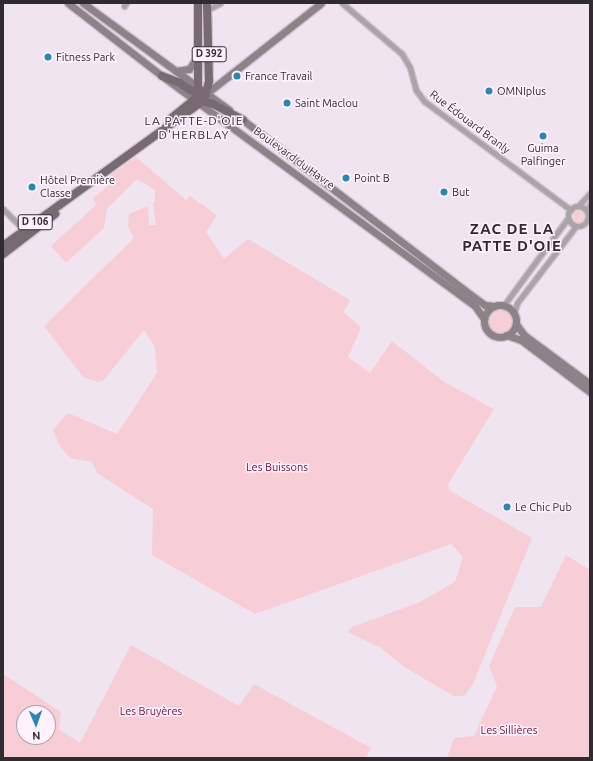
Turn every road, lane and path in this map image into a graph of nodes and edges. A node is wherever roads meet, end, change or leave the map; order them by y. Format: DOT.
graph roads {
  1 [pos="68,3"];
  2 [pos="83,3"];
  3 [pos="198,3"];
  4 [pos="220,3"];
  5 [pos="321,3"];
  6 [pos="342,3"];
  7 [pos="207,7"];
  8 [pos="199,54"];
  9 [pos="176,71"];
  10 [pos="162,76"];
  11 [pos="201,96"];
  12 [pos="243,120"];
  13 [pos="111,168"];
  14 [pos="590,193"];
  15 [pos="590,204"];
  16 [pos="578,206"];
  17 [pos="3,209"];
  18 [pos="571,210"];
  19 [pos="587,212"];
  20 [pos="568,218"];
  21 [pos="584,224"];
  22 [pos="576,226"];
  23 [pos="590,229"];
  24 [pos="24,230"];
  25 [pos="3,246"];
  26 [pos="3,254"];
  27 [pos="504,305"];
  28 [pos="493,306"];
  29 [pos="514,313"];
  30 [pos="484,319"];
  31 [pos="516,324"];
  32 [pos="506,335"];
  33 [pos="590,384"];
  34 [pos="590,392"];
  1 -- 10 [label="main road"];
  2 -- 9 [label="main road, Boulevard du Havre"];
  3 -- 8 [label="main road, D 392"];
  4 -- 7 [label="street"];
  5 -- 11 [label="main road"];
  6 -- 18 [label="street, Rue Édouard Branly"];
  7 -- 11 [label="main road, D 392"];
  8 -- 9 [label="main road"];
  8 -- 11 [label="main road, D 392"];
  9 -- 11 [label="main road, Boulevard du Havre"];
  10 -- 11 [label="main road"];
  11 -- 12 [label="main road"];
  11 -- 13 [label="main road, D 106"];
  11 -- 30 [label="main road, Boulevard du Havre"];
  12 -- 28 [label="main road, Boulevard du Havre"];
  13 -- 24 [label="main road, D 106"];
  13 -- 26 [label="main road, D 106"];
  14 -- 16 [label="street"];
  15 -- 19 [label="street"];
  16 -- 18 [label="street"];
  16 -- 19 [label="street"];
  17 -- 24 [label="street"];
  18 -- 20 [label="street"];
  19 -- 21 [label="street"];
  20 -- 22 [label="street"];
  20 -- 27 [label="street"];
  21 -- 22 [label="street"];
  21 -- 23 [label="street"];
  22 -- 29 [label="street"];
  24 -- 25 [label="main road, D 106"];
  27 -- 28 [label="main road, Boulevard du Havre"];
  27 -- 29 [label="main road"];
  28 -- 30 [label="main road"];
  29 -- 31 [label="main road"];
  30 -- 32 [label="main road, Boulevard du Havre"];
  31 -- 32 [label="main road"];
  31 -- 33 [label="main road"];
  32 -- 34 [label="main road, Boulevard du Havre"];
}
